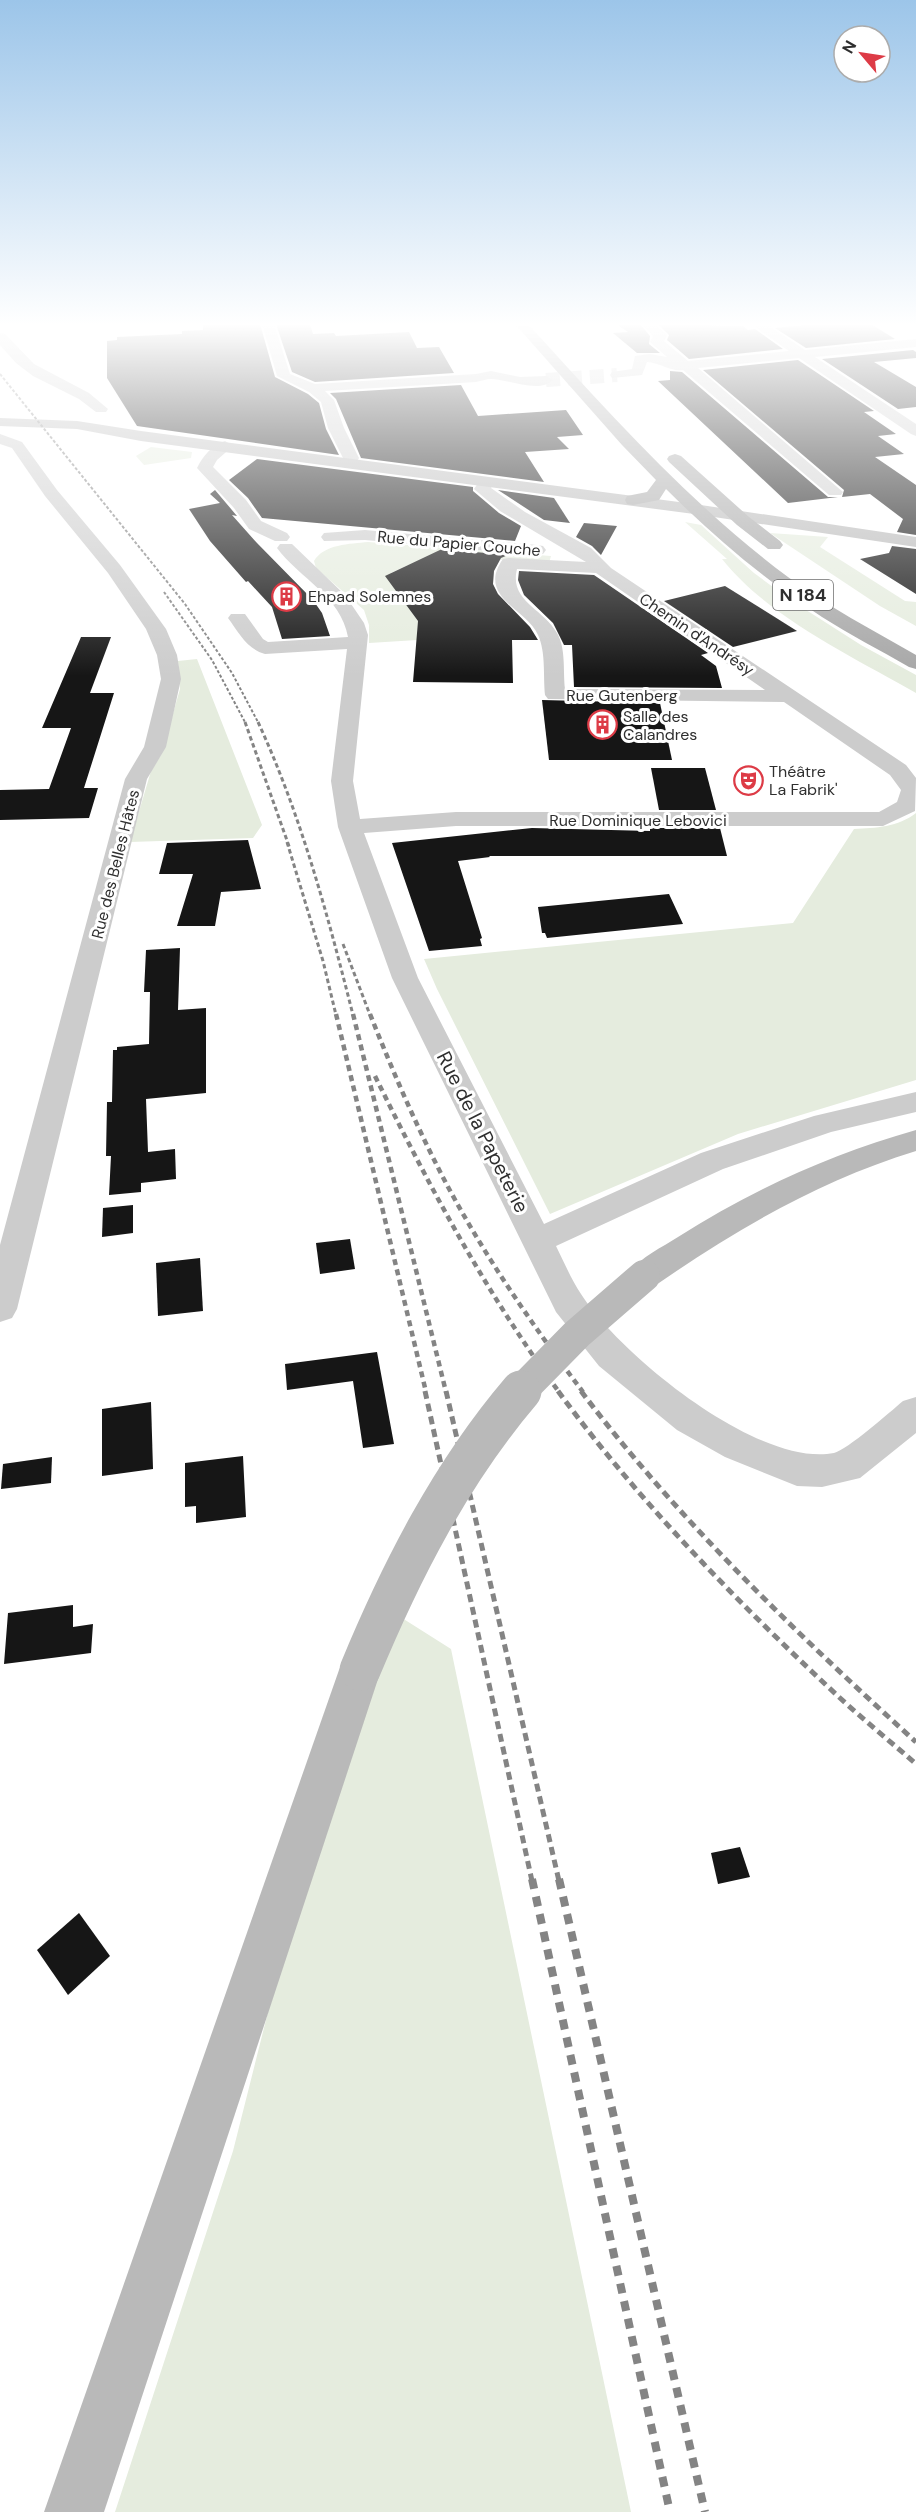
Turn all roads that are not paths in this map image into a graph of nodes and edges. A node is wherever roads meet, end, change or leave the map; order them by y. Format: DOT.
graph roads {
  1 [pos="6,441"];
  2 [pos="193,441"];
  3 [pos="343,441"];
  4 [pos="627,441"];
  5 [pos="775,441"];
  6 [pos="660,445"];
  7 [pos="225,446"];
  8 [pos="348,463"];
  9 [pos="665,479"];
  10 [pos="486,483"];
  11 [pos="680,492"];
  12 [pos="835,492"];
  13 [pos="599,498"];
  14 [pos="633,500"];
  15 [pos="719,515"];
  16 [pos="303,542"];
  17 [pos="916,542"];
  18 [pos="594,561"];
  19 [pos="238,618"];
  20 [pos="357,642"];
  21 [pos="916,663"];
  22 [pos="787,696"];
  23 [pos="913,790"];
  24 [pos="350,827"];
  25 [pos="916,1102"];
  26 [pos="916,1140"];
  27 [pos="538,1240"];
  28 [pos="0,1309"];
  29 [pos="916,1412"];
  30 [pos="74,2512"];
  1 -- 28 [label="street, Rue des Belles Hâtes"];
  2 -- 7 [label="main road"];
  3 -- 8 [label="street"];
  4 -- 9 [label="main road, N 184"];
  5 -- 12 [label="street"];
  6 -- 15 [label="main road, N 184"];
  7 -- 8 [label="main road"];
  7 -- 16 [label="street, Rue de la Papeterie"];
  8 -- 10 [label="main road"];
  9 -- 11 [label="main road, N 184"];
  9 -- 14 [label="main road"];
  10 -- 13 [label="main road"];
  10 -- 18 [label="street, Chemin d'Andrésy"];
  11 -- 15 [label="main road, N 184"];
  11 -- 15 [label="main road, N 184"];
  13 -- 14 [label="main road"];
  13 -- 15 [label="main road"];
  14 -- 15 [label="main road"];
  15 -- 15 [label="main road, N 184"];
  15 -- 17 [label="main road"];
  15 -- 21 [label="main road, N 184"];
  16 -- 18 [label="street, Rue du Papier Couche"];
  16 -- 20 [label="street, Rue de la Papeterie"];
  18 -- 22 [label="street, Chemin d'Andrésy"];
  18 -- 22 [label="street, Rue Gutenberg"];
  19 -- 20 [label="street"];
  20 -- 24 [label="street, Rue de la Papeterie"];
  22 -- 23 [label="street, Chemin d'Andrésy"];
  23 -- 24 [label="street, Rue Dominique Lebovici"];
  24 -- 27 [label="street, Rue de la Papeterie"];
  25 -- 27 [label="street"];
  26 -- 30 [label="main road, bridge"];
  27 -- 29 [label="street, Rue de la Papeterie"];
}
